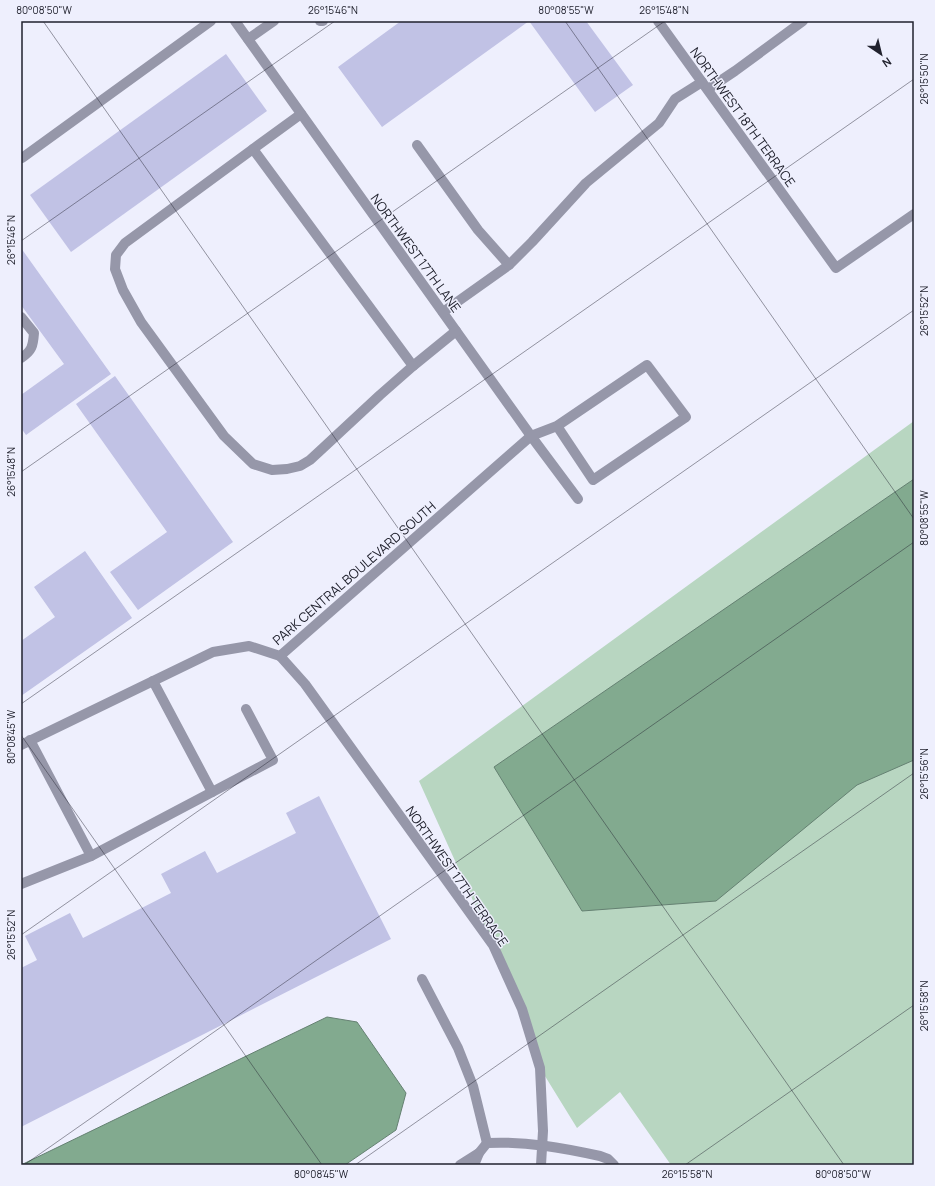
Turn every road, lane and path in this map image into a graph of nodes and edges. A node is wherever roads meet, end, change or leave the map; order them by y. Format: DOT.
graph roads {
  1 [pos="211,21"];
  2 [pos="235,21"];
  3 [pos="274,21"];
  4 [pos="658,21"];
  5 [pos="803,21"];
  6 [pos="248,39"];
  7 [pos="705,86"];
  8 [pos="301,114"];
  9 [pos="417,145"];
  10 [pos="253,149"];
  11 [pos="22,158"];
  12 [pos="914,214"];
  13 [pos="509,265"];
  14 [pos="443,312"];
  15 [pos="21,317"];
  16 [pos="456,331"];
  17 [pos="21,358"];
  18 [pos="413,366"];
  19 [pos="557,426"];
  20 [pos="531,436"];
  21 [pos="578,499"];
  22 [pos="280,656"];
  23 [pos="153,681"];
  24 [pos="246,709"];
  25 [pos="26,743"];
  26 [pos="212,792"];
  27 [pos="91,856"];
  28 [pos="21,884"];
  29 [pos="422,979"];
  30 [pos="487,1143"];
  31 [pos="543,1145"];
  32 [pos="479,1153"];
  33 [pos="460,1165"];
  34 [pos="474,1165"];
  35 [pos="541,1165"];
  36 [pos="614,1165"];
  1 -- 11 [label="street"];
  2 -- 6 [label="street, NORTHWEST 17TH LANE"];
  3 -- 6 [label="street"];
  4 -- 7 [label="street, NORTHWEST 18TH TERRACE"];
  5 -- 7 [label="street"];
  6 -- 8 [label="street, NORTHWEST 17TH LANE"];
  7 -- 12 [label="street, NORTHWEST 18TH TERRACE"];
  7 -- 13 [label="street"];
  8 -- 10 [label="street"];
  8 -- 14 [label="street, NORTHWEST 17TH LANE"];
  9 -- 13 [label="street"];
  10 -- 18 [label="street"];
  10 -- 18 [label="street"];
  13 -- 14 [label="street"];
  14 -- 16 [label="street, NORTHWEST 17TH LANE"];
  15 -- 17 [label="street"];
  16 -- 18 [label="street"];
  16 -- 20 [label="street, NORTHWEST 17TH LANE"];
  19 -- 19 [label="street"];
  19 -- 20 [label="street"];
  20 -- 21 [label="street, NORTHWEST 17TH LANE"];
  20 -- 22 [label="street, PARK CENTRAL BOULEVARD SOUTH"];
  22 -- 23 [label="street, PARK CENTRAL BOULEVARD SOUTH"];
  22 -- 31 [label="street, NORTHWEST 17TH TERRACE"];
  23 -- 25 [label="street, PARK CENTRAL BOULEVARD SOUTH"];
  23 -- 26 [label="street"];
  24 -- 26 [label="street"];
  25 -- 27 [label="street"];
  26 -- 27 [label="street"];
  27 -- 28 [label="street"];
  29 -- 30 [label="street"];
  30 -- 31 [label="street"];
  30 -- 32 [label="street"];
  31 -- 35 [label="street, NORTHWEST 17TH TERRACE"];
  31 -- 36 [label="street"];
  32 -- 33 [label="street"];
  32 -- 34 [label="street"];
}
